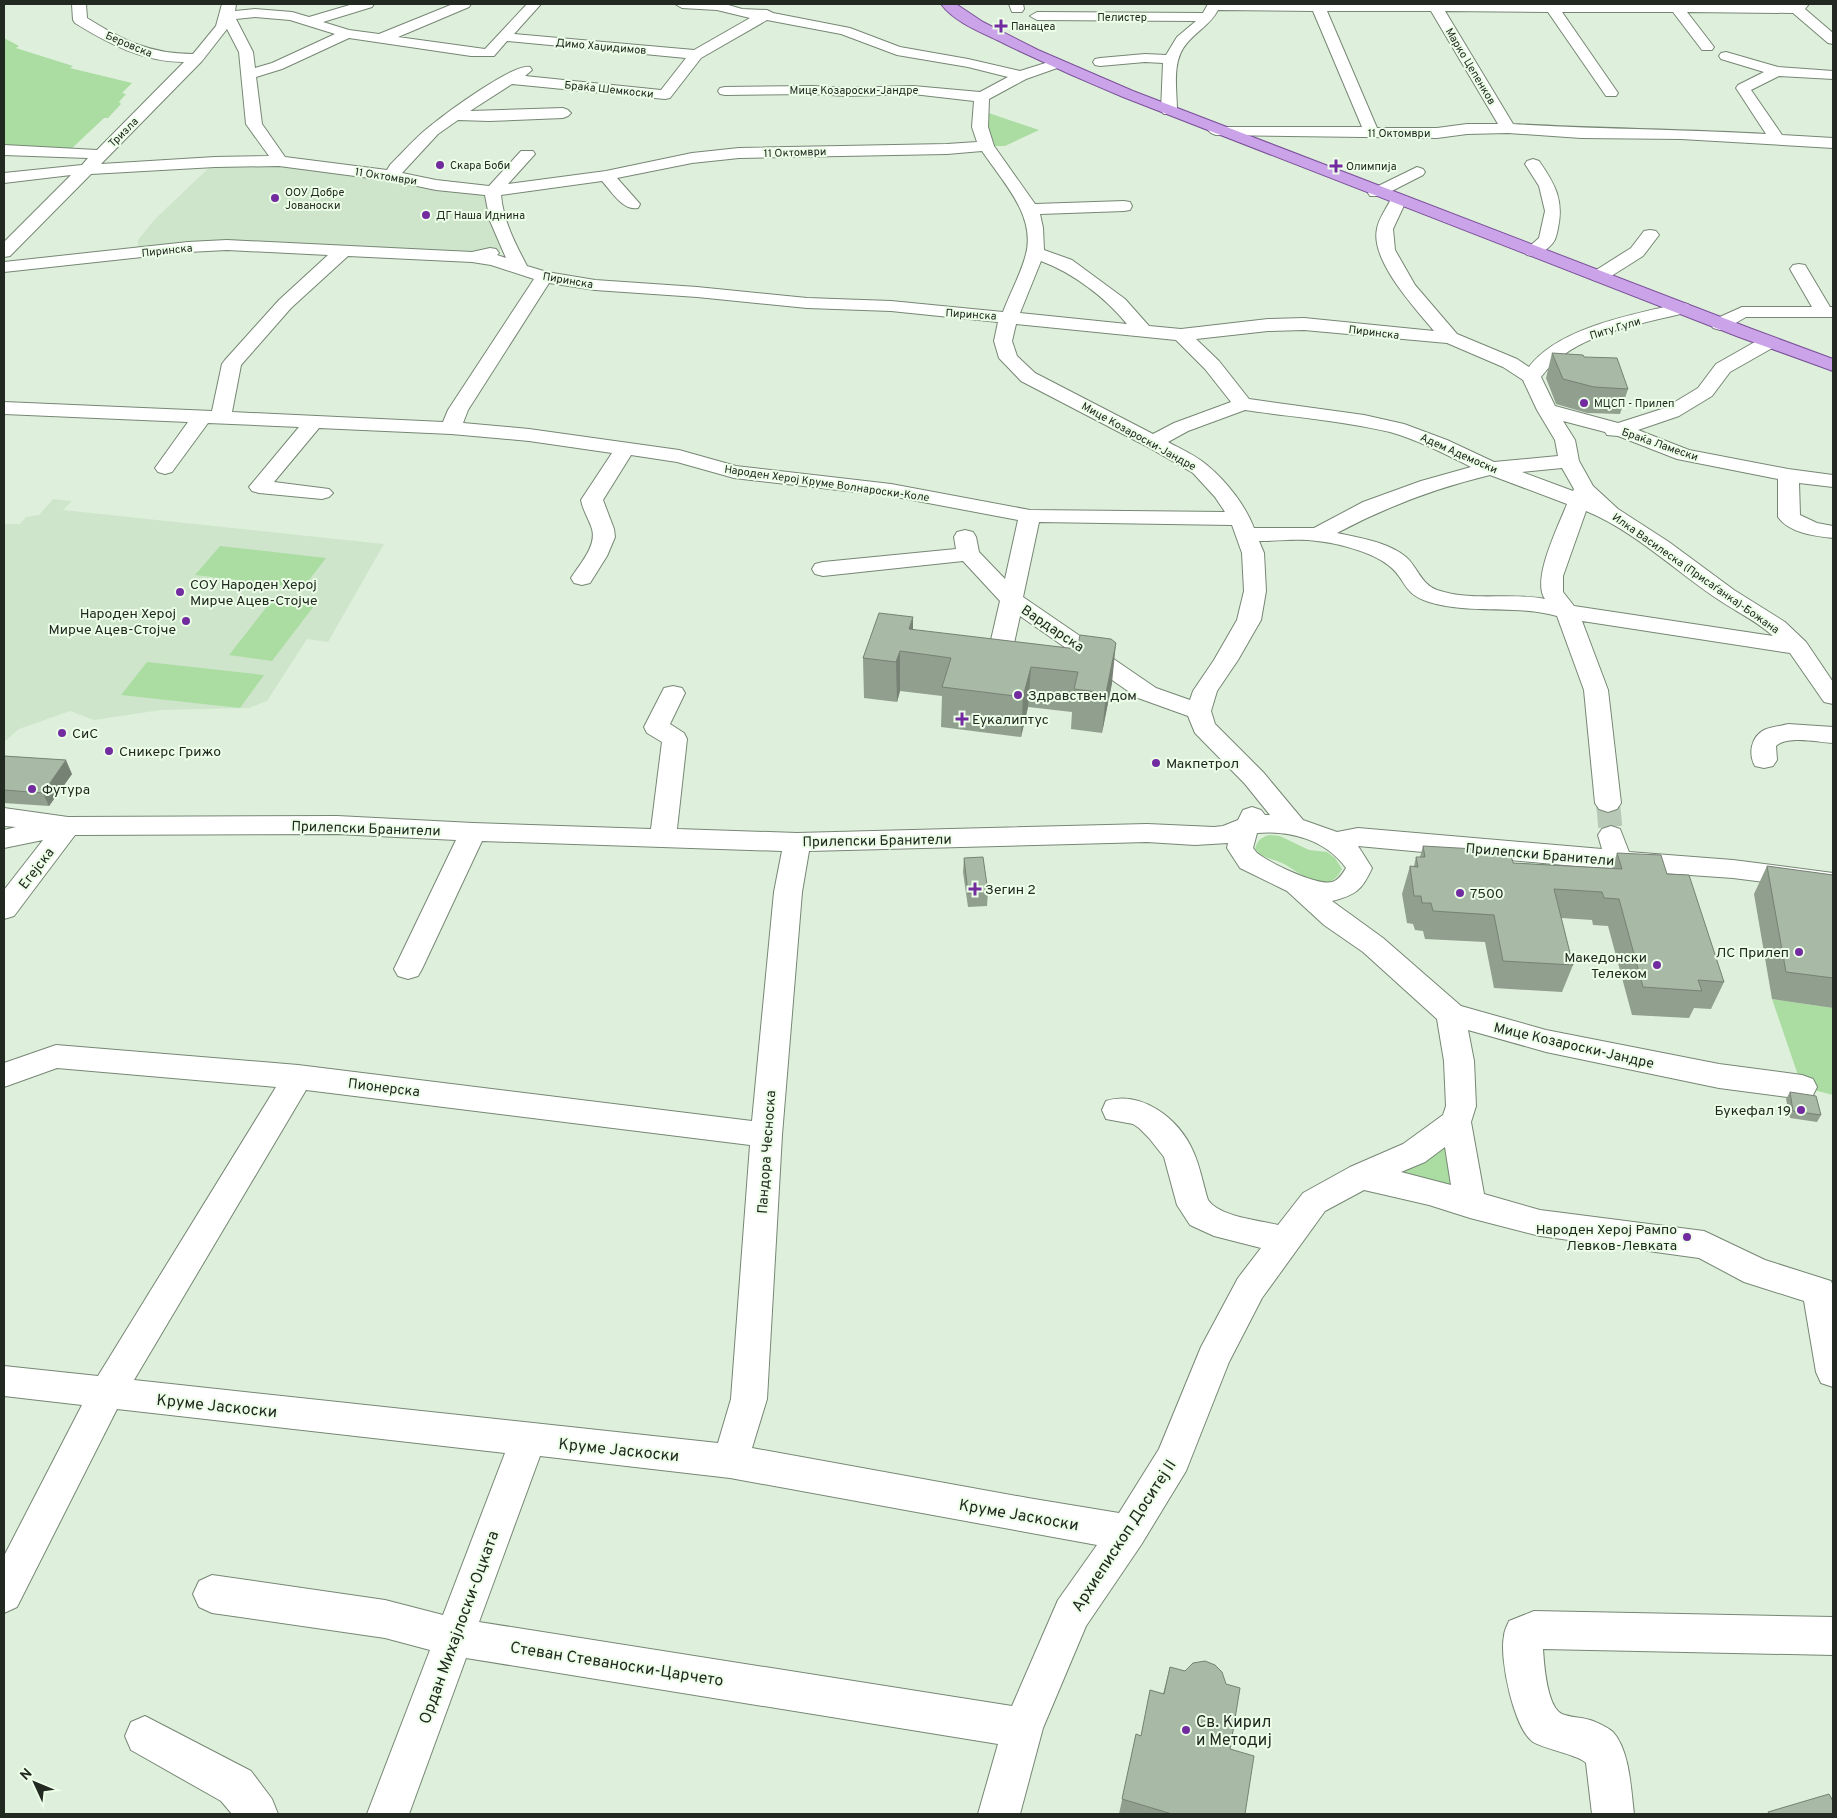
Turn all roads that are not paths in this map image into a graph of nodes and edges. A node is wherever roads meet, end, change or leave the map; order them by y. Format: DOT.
graph roads {
  1 [pos="79,4"];
  2 [pos="367,4"];
  3 [pos="464,4"];
  4 [pos="534,4"];
  5 [pos="682,4"];
  6 [pos="948,4"];
  7 [pos="716,5"];
  8 [pos="1796,5"];
  9 [pos="786,6"];
  10 [pos="1318,6"];
  11 [pos="1434,6"];
  12 [pos="1675,6"];
  13 [pos="1552,7"];
  14 [pos="1211,9"];
  15 [pos="228,10"];
  16 [pos="763,15"];
  17 [pos="1037,16"];
  18 [pos="310,21"];
  19 [pos="749,23"];
  20 [pos="347,34"];
  21 [pos="785,34"];
  22 [pos="505,36"];
  23 [pos="239,38"];
  24 [pos="382,38"];
  25 [pos="1833,40"];
  26 [pos="210,43"];
  27 [pos="1707,47"];
  28 [pos="860,53"];
  29 [pos="696,55"];
  30 [pos="920,56"];
  31 [pos="1726,56"];
  32 [pos="197,58"];
  33 [pos="1170,59"];
  34 [pos="1100,62"];
  35 [pos="1055,64"];
  36 [pos="530,66"];
  37 [pos="1777,71"];
  38 [pos="249,75"];
  39 [pos="1022,76"];
  40 [pos="1833,76"];
  41 [pos="511,79"];
  42 [pos="725,91"];
  43 [pos="1611,93"];
  44 [pos="982,97"];
  45 [pos="1169,111"];
  46 [pos="563,113"];
  47 [pos="454,115"];
  48 [pos="1573,116"];
  49 [pos="1508,128"];
  50 [pos="1216,130"];
  51 [pos="1581,132"];
  52 [pos="1372,133"];
  53 [pos="1777,140"];
  54 [pos="1833,144"];
  55 [pos="986,146"];
  56 [pos="4,150"];
  57 [pos="102,154"];
  58 [pos="527,154"];
  59 [pos="279,161"];
  60 [pos="1533,164"];
  61 [pos="84,170"];
  62 [pos="1417,172"];
  63 [pos="393,176"];
  64 [pos="606,176"];
  65 [pos="4,178"];
  66 [pos="493,191"];
  67 [pos="1376,193"];
  68 [pos="1398,201"];
  69 [pos="632,204"];
  70 [pos="1124,206"];
  71 [pos="1030,209"];
  72 [pos="1650,235"];
  73 [pos="507,245"];
  74 [pos="1533,250"];
  75 [pos="4,252"];
  76 [pos="342,252"];
  77 [pos="1035,253"];
  78 [pos="472,257"];
  79 [pos="4,267"];
  80 [pos="520,268"];
  81 [pos="1799,269"];
  82 [pos="1599,276"];
  83 [pos="544,277"];
  84 [pos="1682,308"];
  85 [pos="1829,312"];
  86 [pos="1009,316"];
  87 [pos="1720,324"];
  88 [pos="1142,330"];
  89 [pos="1181,335"];
  90 [pos="1450,338"];
  91 [pos="1767,343"];
  92 [pos="1833,366"];
  93 [pos="1833,374"];
  94 [pos="1531,376"];
  95 [pos="1243,404"];
  96 [pos="5,409"];
  97 [pos="1547,410"];
  98 [pos="212,416"];
  99 [pos="314,422"];
  100 [pos="451,428"];
  101 [pos="1620,430"];
  102 [pos="1565,440"];
  103 [pos="1153,442"];
  104 [pos="625,449"];
  105 [pos="1569,461"];
  106 [pos="165,468"];
  107 [pos="1491,469"];
  108 [pos="1788,475"];
  109 [pos="1833,481"];
  110 [pos="322,493"];
  111 [pos="1582,495"];
  112 [pos="1030,516"];
  113 [pos="1243,527"];
  114 [pos="1833,532"];
  115 [pos="1318,534"];
  116 [pos="823,569"];
  117 [pos="582,578"];
  118 [pos="1012,600"];
  119 [pos="1567,612"];
  120 [pos="1798,648"];
  121 [pos="997,666"];
  122 [pos="673,693"];
  123 [pos="1833,696"];
  124 [pos="1199,711"];
  125 [pos="1833,735"];
  126 [pos="1764,760"];
  127 [pos="1254,778"];
  128 [pos="1608,803"];
  129 [pos="4,817"];
  130 [pos="68,826"];
  131 [pos="1249,826"];
  132 [pos="1294,827"];
  133 [pos="473,832"];
  134 [pos="1090,834"];
  135 [pos="1611,835"];
  136 [pos="4,838"];
  137 [pos="663,838"];
  138 [pos="1335,841"];
  139 [pos="797,842"];
  140 [pos="1455,847"];
  141 [pos="1248,861"];
  142 [pos="1618,861"];
  143 [pos="1354,877"];
  144 [pos="1833,882"];
  145 [pos="1298,886"];
  146 [pos="4,909"];
  147 [pos="1373,945"];
  148 [pos="408,969"];
  149 [pos="1451,1014"];
  150 [pos="4,1075"];
  151 [pos="298,1077"];
  152 [pos="1802,1087"];
  153 [pos="1117,1110"];
  154 [pos="1456,1122"];
  155 [pos="766,1135"];
  156 [pos="1361,1176"];
  157 [pos="1470,1204"];
  158 [pos="1286,1241"];
  159 [pos="1833,1372"];
  160 [pos="4,1381"];
  161 [pos="107,1393"];
  162 [pos="528,1440"];
  163 [pos="730,1461"];
  164 [pos="1128,1532"];
  165 [pos="4,1594"];
  166 [pos="212,1594"];
  167 [pos="1833,1636"];
  168 [pos="454,1637"];
  169 [pos="1022,1728"];
  170 [pos="145,1736"];
  171 [pos="258,1814"];
  172 [pos="388,1814"];
  173 [pos="999,1814"];
  174 [pos="1612,1814"];
  1 -- 32 [label="street, Беровска"];
  2 -- 18 [label="street"];
  3 -- 24 [label="street"];
  4 -- 22 [label="street"];
  5 -- 7 [label="street"];
  6 -- 35 [label="main road"];
  7 -- 16 [label="street"];
  8 -- 12 [label="street, Пелистер"];
  8 -- 25 [label="street"];
  9 -- 16 [label="street, Браќа Шемкоски"];
  10 -- 11 [label="street, Пелистер"];
  10 -- 14 [label="street, Пелистер"];
  10 -- 52 [label="street"];
  11 -- 13 [label="street, Пелистер"];
  11 -- 49 [label="street, Марко Цепенков"];
  12 -- 13 [label="street, Пелистер"];
  12 -- 27 [label="street"];
  13 -- 43 [label="street"];
  14 -- 17 [label="street, Пелистер"];
  14 -- 33 [label="street"];
  15 -- 18 [label="street"];
  15 -- 23 [label="street"];
  15 -- 26 [label="street, Тризла"];
  16 -- 19 [label="street, Браќа Шемкоски"];
  16 -- 30 [label="street"];
  18 -- 20 [label="street"];
  19 -- 21 [label="street"];
  19 -- 29 [label="street, Браќа Шемкоски"];
  20 -- 24 [label="street"];
  20 -- 38 [label="street"];
  22 -- 24 [label="street"];
  22 -- 29 [label="street, Димо Хаџидимов"];
  23 -- 26 [label="street"];
  23 -- 38 [label="street"];
  26 -- 32 [label="street, Тризла"];
  28 -- 30 [label="street"];
  29 -- 41 [label="street, Браќа Шемкоски"];
  30 -- 39 [label="street"];
  31 -- 37 [label="street"];
  32 -- 57 [label="street, Тризла"];
  33 -- 34 [label="street"];
  33 -- 45 [label="street"];
  35 -- 39 [label="street"];
  35 -- 45 [label="main road"];
  36 -- 41 [label="street"];
  37 -- 40 [label="street"];
  37 -- 53 [label="street"];
  38 -- 59 [label="street"];
  39 -- 44 [label="street"];
  41 -- 47 [label="street"];
  42 -- 44 [label="street, Мице Козароски-Јандре"];
  44 -- 55 [label="street, Мице Козароски-Јандре"];
  45 -- 50 [label="main road"];
  46 -- 47 [label="street"];
  47 -- 63 [label="street"];
  48 -- 51 [label="street"];
  49 -- 51 [label="street, 11 Октомври"];
  49 -- 52 [label="street, 11 Октомври"];
  50 -- 52 [label="street, 11 Октомври"];
  50 -- 67 [label="main road"];
  51 -- 53 [label="street, 11 Октомври"];
  53 -- 54 [label="street, 11 Октомври"];
  55 -- 64 [label="street, 11 Октомври"];
  55 -- 71 [label="street, Мице Козароски-Јандре"];
  56 -- 57 [label="street"];
  57 -- 61 [label="street, Тризла"];
  58 -- 66 [label="street"];
  59 -- 61 [label="street, 11 Октомври"];
  59 -- 63 [label="street, 11 Октомври"];
  60 -- 74 [label="street"];
  61 -- 65 [label="street, 11 Октомври"];
  61 -- 75 [label="street, Тризла"];
  62 -- 67 [label="street"];
  63 -- 66 [label="street, 11 Октомври"];
  64 -- 66 [label="street, 11 Октомври"];
  64 -- 69 [label="street"];
  66 -- 73 [label="street"];
  67 -- 68 [label="main road"];
  68 -- 74 [label="main road"];
  68 -- 90 [label="street"];
  70 -- 71 [label="street"];
  71 -- 77 [label="street, Мице Козароски-Јандре"];
  72 -- 82 [label="street"];
  73 -- 78 [label="street, Пиринска"];
  73 -- 80 [label="street"];
  74 -- 82 [label="main road"];
  76 -- 78 [label="street, Пиринска"];
  76 -- 79 [label="street, Пиринска"];
  76 -- 98 [label="street"];
  77 -- 86 [label="street, Мице Козароски-Јандре"];
  77 -- 88 [label="street"];
  78 -- 80 [label="street, Пиринска"];
  80 -- 83 [label="street, Пиринска"];
  81 -- 85 [label="street"];
  82 -- 84 [label="main road"];
  83 -- 86 [label="street, Пиринска"];
  83 -- 100 [label="street"];
  84 -- 87 [label="main road"];
  84 -- 94 [label="street, Питу Гули"];
  85 -- 87 [label="street"];
  86 -- 88 [label="street, Пиринска"];
  86 -- 103 [label="street, Мице Козароски-Јандре"];
  87 -- 91 [label="main road"];
  88 -- 89 [label="street, Пиринска"];
  89 -- 90 [label="street, Пиринска"];
  89 -- 95 [label="street"];
  90 -- 94 [label="street"];
  91 -- 92 [label="main road"];
  91 -- 93 [label="main road"];
  91 -- 101 [label="street"];
  94 -- 97 [label="street, Илка Василеска (Присаѓанка)-Божана"];
  95 -- 103 [label="street, Адем Адемоски"];
  95 -- 107 [label="street, Адем Адемоски"];
  96 -- 98 [label="street, Народен Херој Круме Волнароски-Коле"];
  97 -- 101 [label="street, Браќа Ламески"];
  97 -- 102 [label="street, Илка Василеска (Присаѓанка)-Божана"];
  98 -- 99 [label="street, Народен Херој Круме Волнароски-Коле"];
  98 -- 106 [label="street"];
  99 -- 100 [label="street, Народен Херој Круме Волнароски-Коле"];
  99 -- 110 [label="street"];
  100 -- 104 [label="street, Народен Херој Круме Волнароски-Коле"];
  101 -- 102 [label="street"];
  101 -- 108 [label="street, Браќа Ламески"];
  102 -- 105 [label="street, Илка Василеска (Присаѓанка)-Божана"];
  103 -- 113 [label="street, Мице Козароски-Јандре"];
  104 -- 112 [label="street, Народен Херој Круме Волнароски-Коле"];
  104 -- 117 [label="street"];
  105 -- 107 [label="street"];
  105 -- 111 [label="street, Илка Василеска (Присаѓанка)-Божана"];
  107 -- 111 [label="street, Адем Адемоски"];
  107 -- 115 [label="street"];
  108 -- 109 [label="street, Браќа Ламески"];
  108 -- 114 [label="street"];
  111 -- 119 [label="street"];
  111 -- 120 [label="street, Илка Василеска (Присаѓанка)-Божана"];
  112 -- 113 [label="street, Народен Херој Круме Волнароски-Коле"];
  112 -- 118 [label="street, Вардарска"];
  113 -- 115 [label="street, Народен Херој Круме Волнароски-Коле"];
  113 -- 124 [label="street, Мице Козароски-Јандре"];
  115 -- 119 [label="street"];
  116 -- 118 [label="street, Вардарска"];
  118 -- 121 [label="street, Вардарска"];
  118 -- 124 [label="street, Вардарска"];
  119 -- 120 [label="street"];
  119 -- 128 [label="street"];
  120 -- 123 [label="street, Илка Василеска (Присаѓанка)-Божана"];
  122 -- 137 [label="street"];
  124 -- 127 [label="street"];
  125 -- 126 [label="street"];
  127 -- 131 [label="street"];
  127 -- 132 [label="street"];
  129 -- 130 [label="street, Прилепски Бранители"];
  130 -- 133 [label="street, Прилепски Бранители"];
  130 -- 136 [label="street, Прилепски Бранители"];
  130 -- 146 [label="street, Егејска"];
  131 -- 132 [label="street, Прилепски Бранители"];
  131 -- 134 [label="street, Прилепски Бранители"];
  131 -- 141 [label="street"];
  132 -- 138 [label="street, Прилепски Бранители"];
  133 -- 137 [label="street, Прилепски Бранители"];
  133 -- 148 [label="street"];
  134 -- 139 [label="street, Прилепски Бранители"];
  134 -- 141 [label="street, Прилепски Бранители"];
  135 -- 142 [label="street"];
  137 -- 139 [label="street, Прилепски Бранители"];
  138 -- 140 [label="street, Прилепски Бранители"];
  138 -- 143 [label="street"];
  139 -- 155 [label="street, Пандора Чесноска"];
  140 -- 142 [label="street, Прилепски Бранители"];
  140 -- 143 [label="street, Прилепски Бранители"];
  141 -- 145 [label="street, Прилепски Бранители"];
  142 -- 144 [label="street, Прилепски Бранители"];
  143 -- 145 [label="street, Прилепски Бранители"];
  143 -- 147 [label="street, Мице Козароски-Јандре"];
  145 -- 147 [label="street, Мице Козароски-Јандре"];
  147 -- 149 [label="street, Мице Козароски-Јандре"];
  149 -- 152 [label="street, Мице Козароски-Јандре"];
  149 -- 154 [label="street"];
  150 -- 151 [label="street, Пионерска"];
  151 -- 155 [label="street, Пионерска"];
  151 -- 161 [label="street"];
  153 -- 158 [label="street"];
  154 -- 156 [label="street, Архиепископ Доситеј II"];
  154 -- 157 [label="street"];
  155 -- 163 [label="street, Пандора Чесноска"];
  156 -- 157 [label="street"];
  156 -- 158 [label="street, Архиепископ Доситеј II"];
  157 -- 159 [label="street"];
  158 -- 164 [label="street, Архиепископ Доситеј II"];
  160 -- 161 [label="street, Круме Јаскоски"];
  161 -- 162 [label="street, Круме Јаскоски"];
  161 -- 165 [label="street"];
  162 -- 163 [label="street, Круме Јаскоски"];
  162 -- 168 [label="street, Ордан Михајлоски-Оцката"];
  163 -- 164 [label="street, Круме Јаскоски"];
  164 -- 169 [label="street, Архиепископ Доситеј II"];
  166 -- 168 [label="street, Стеван Стеваноски-Царчето"];
  167 -- 174 [label="street"];
  168 -- 169 [label="street, Стеван Стеваноски-Царчето"];
  168 -- 172 [label="street, Ордан Михајлоски-Оцката"];
  169 -- 173 [label="street, Архиепископ Доситеј II"];
  170 -- 171 [label="street"];
}
